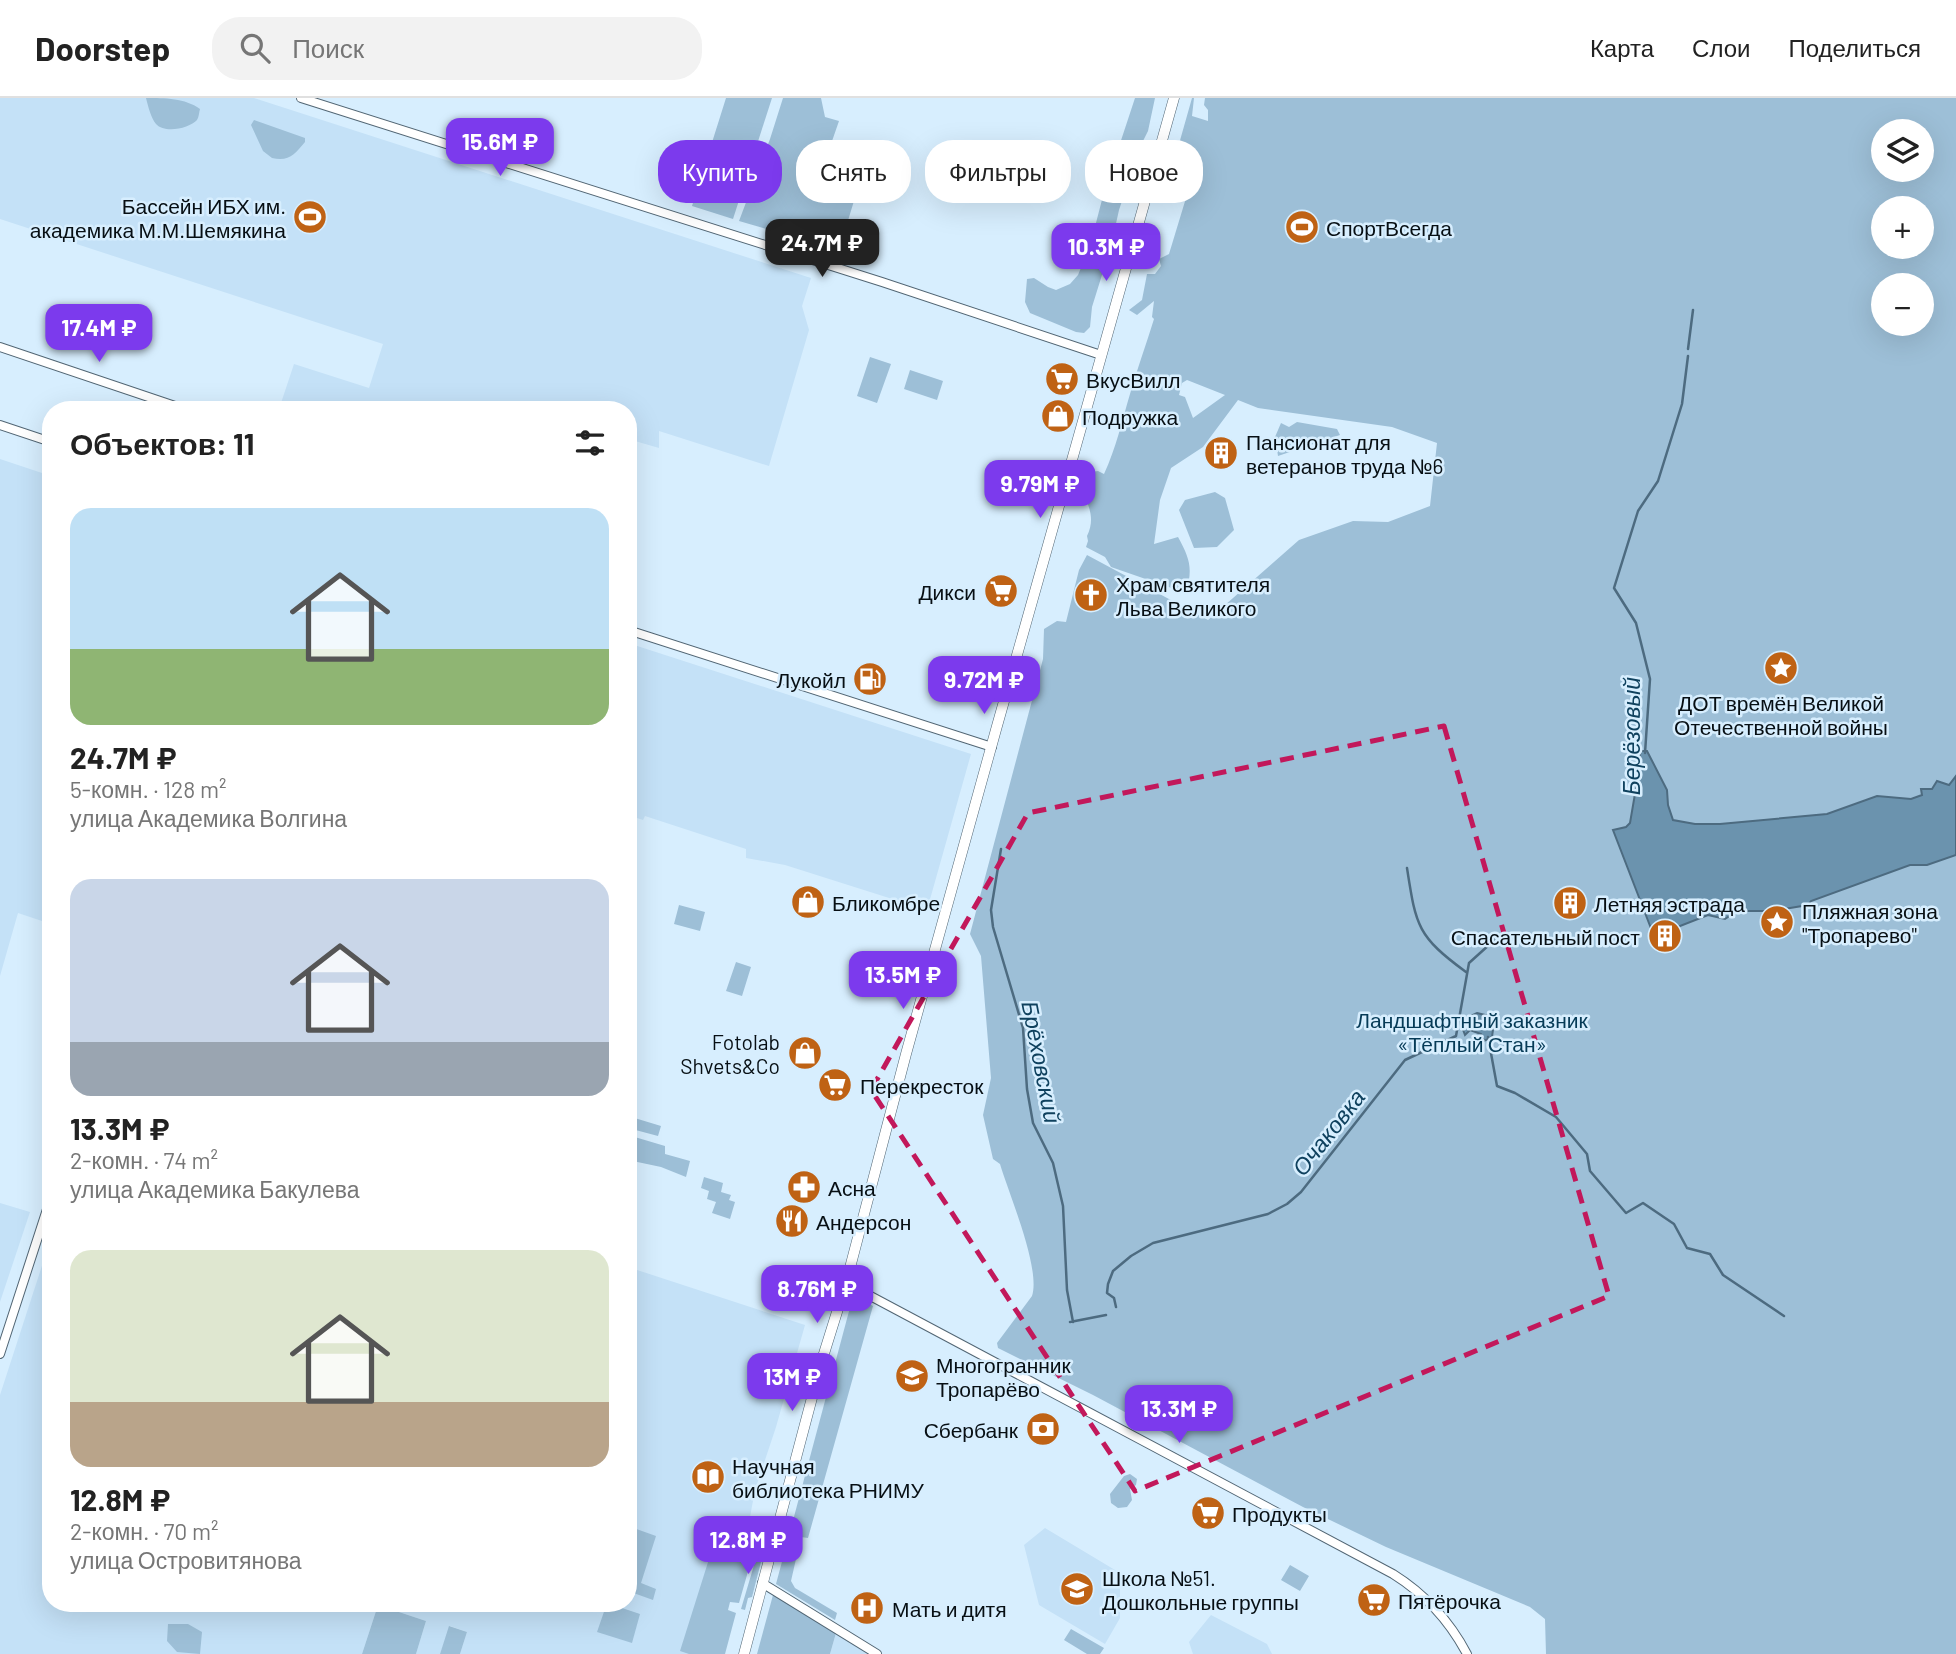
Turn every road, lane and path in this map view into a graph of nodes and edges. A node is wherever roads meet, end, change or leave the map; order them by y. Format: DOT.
graph roads {
  1 [pos="301,98"];
  2 [pos="1174,98"];
  3 [pos="0,347"];
  4 [pos="1101,355"];
  5 [pos="160,401"];
  6 [pos="0,425"];
  7 [pos="42,439"];
  8 [pos="637,633"];
  9 [pos="992,747"];
  10 [pos="42,1225"];
  11 [pos="846,1283"];
  12 [pos="0,1354"];
  13 [pos="762,1583"];
  14 [pos="744,1654"];
  15 [pos="877,1654"];
  16 [pos="1467,1654"];
  1 -- 4 [label="street"];
  2 -- 4 [label="main road"];
  3 -- 5 [label="street"];
  4 -- 9 [label="main road"];
  6 -- 7 [label="street"];
  8 -- 9 [label="street"];
  9 -- 11 [label="main road"];
  10 -- 12 [label="street"];
  11 -- 13 [label="main road"];
  11 -- 16 [label="street"];
  13 -- 14 [label="main road"];
  13 -- 15 [label="street"];
}
